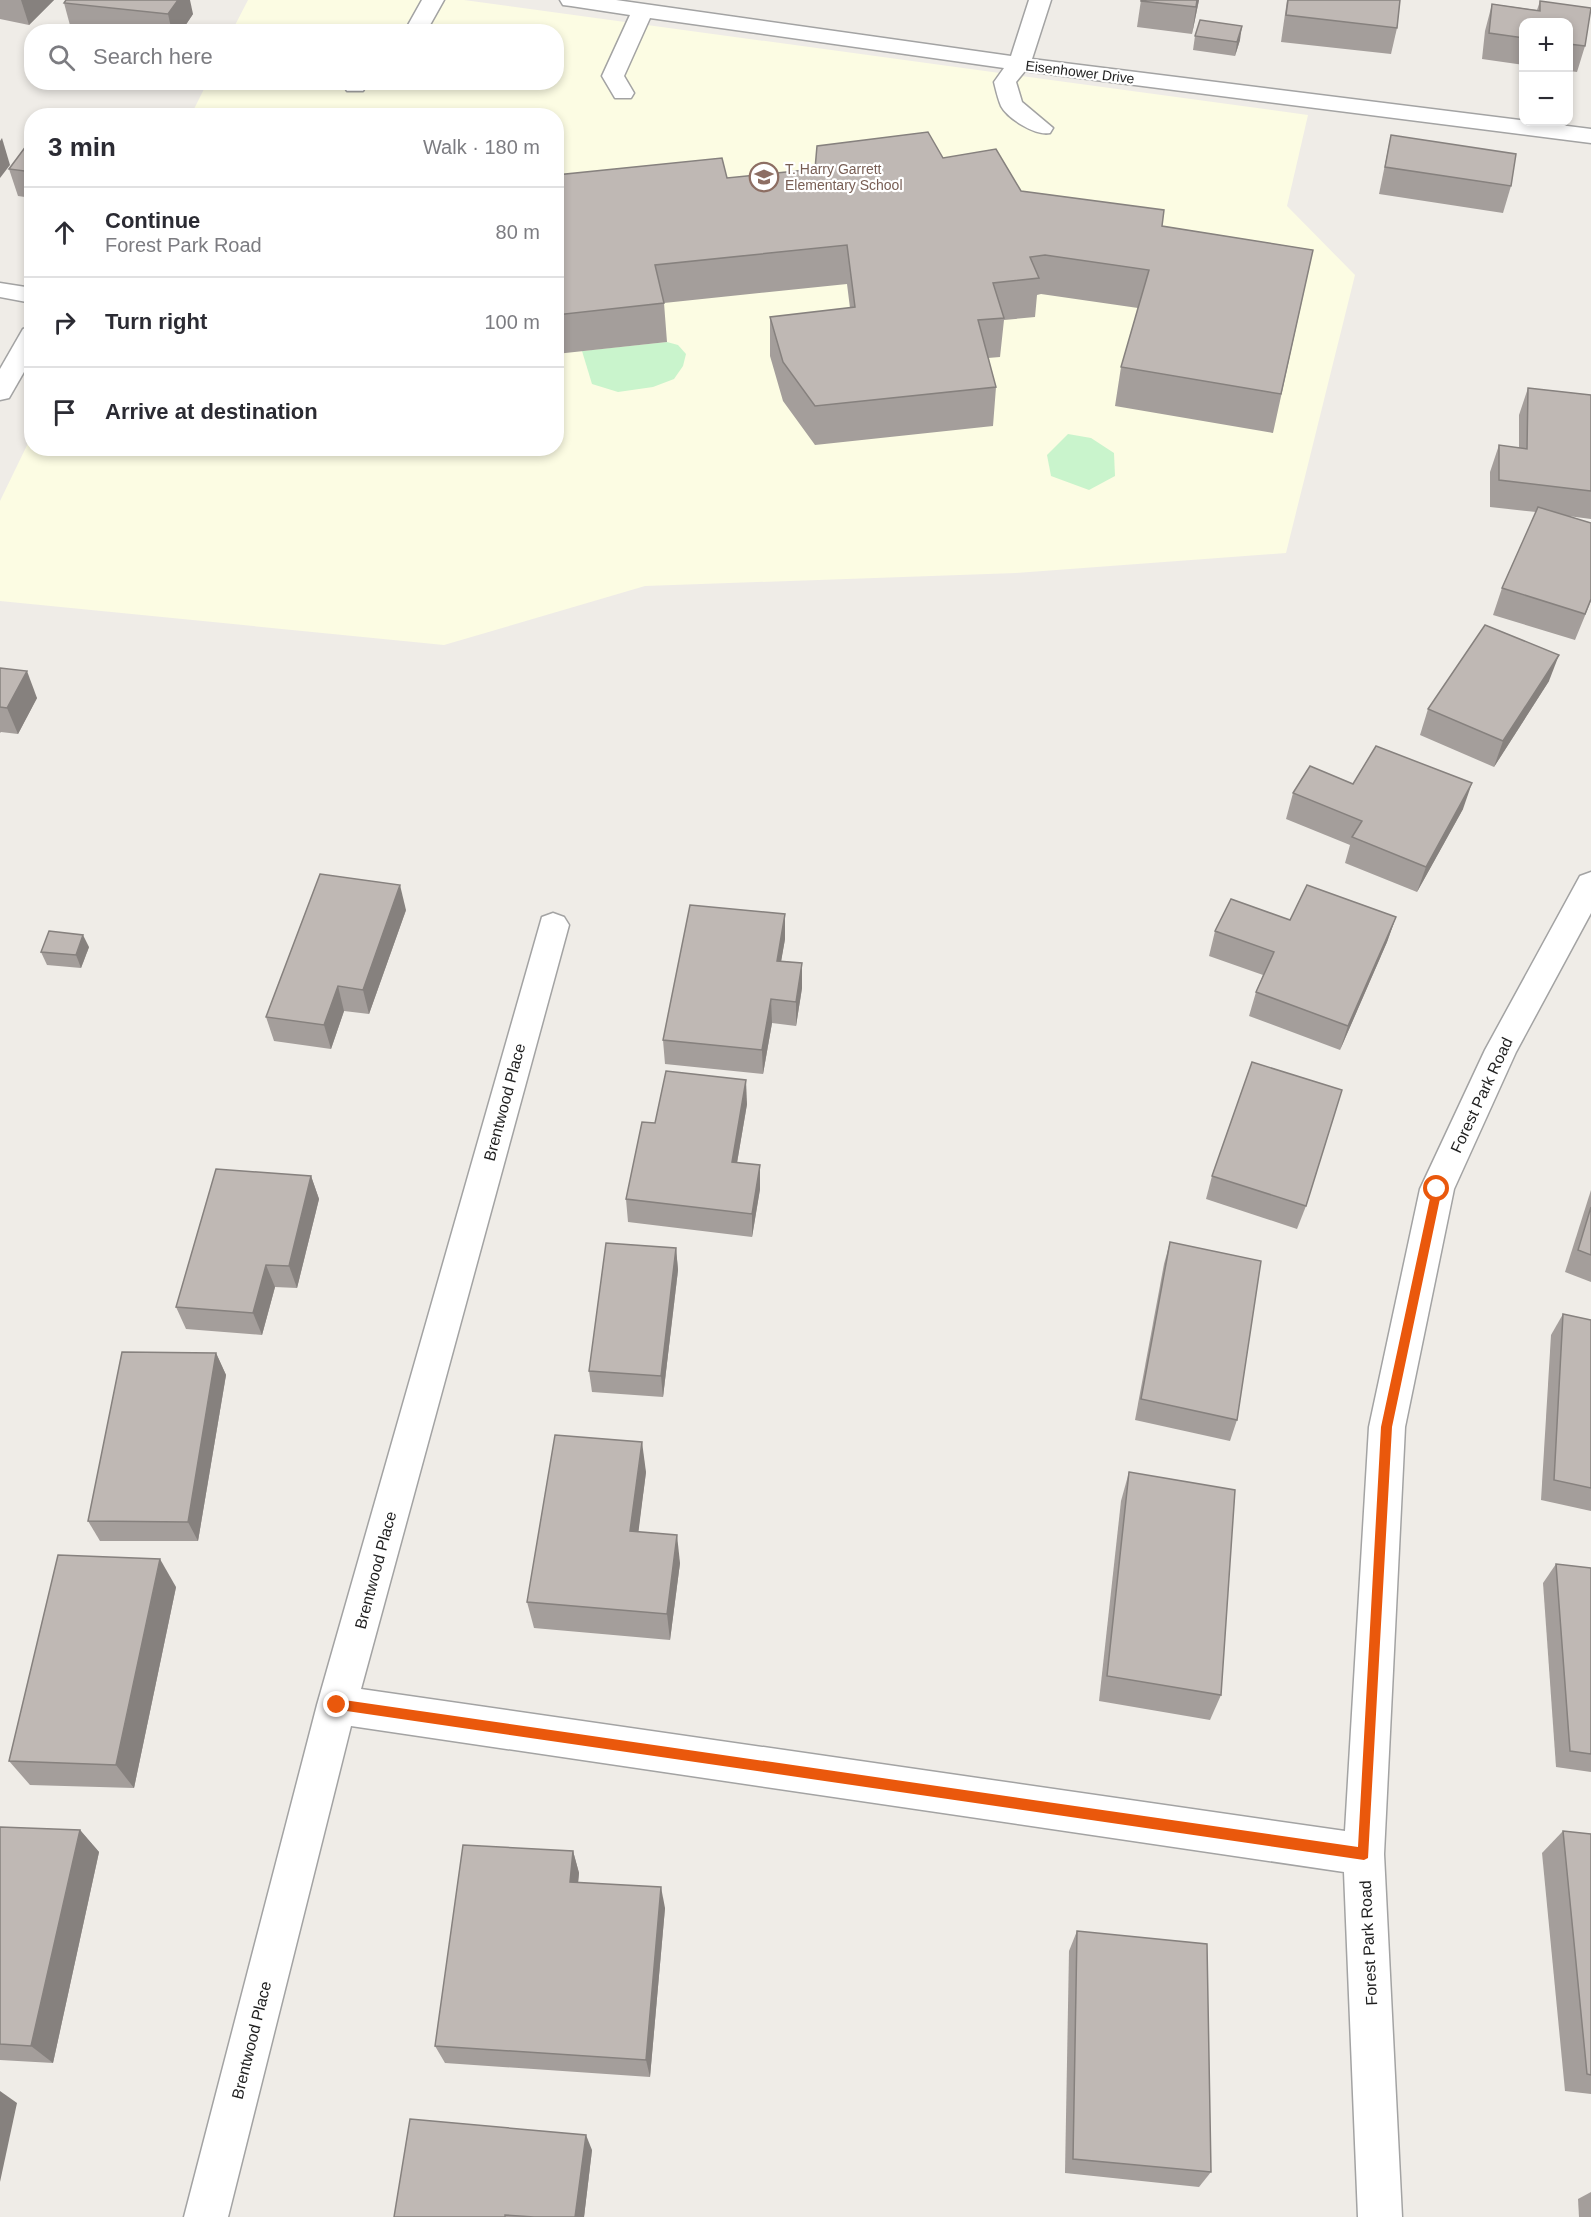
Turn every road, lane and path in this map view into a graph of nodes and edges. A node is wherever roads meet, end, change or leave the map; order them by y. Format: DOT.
graph roads {
  1 [pos="433,0"];
  2 [pos="571,0"];
  3 [pos="1040,0"];
  4 [pos="642,11"];
  5 [pos="419,24"];
  6 [pos="1019,64"];
  7 [pos="623,93"];
  8 [pos="1042,128"];
  9 [pos="1591,136"];
  10 [pos="0,290"];
  11 [pos="24,294"];
  12 [pos="24,348"];
  13 [pos="0,392"];
  14 [pos="1591,884"];
  15 [pos="553,926"];
  16 [pos="337,1705"];
  17 [pos="1364,1854"];
  18 [pos="206,2217"];
  19 [pos="1380,2217"];
  1 -- 5 [label="street"];
  2 -- 4 [label="street, Eisenhower Drive"];
  3 -- 6 [label="street"];
  4 -- 6 [label="street, Eisenhower Drive"];
  4 -- 7 [label="street"];
  6 -- 8 [label="street"];
  6 -- 9 [label="street, Eisenhower Drive"];
  10 -- 11 [label="street"];
  12 -- 13 [label="street"];
  14 -- 17 [label="street, Forest Park Road"];
  15 -- 16 [label="street, Brentwood Place"];
  16 -- 17 [label="street"];
  16 -- 18 [label="street, Brentwood Place"];
  17 -- 19 [label="street, Forest Park Road"];
}
